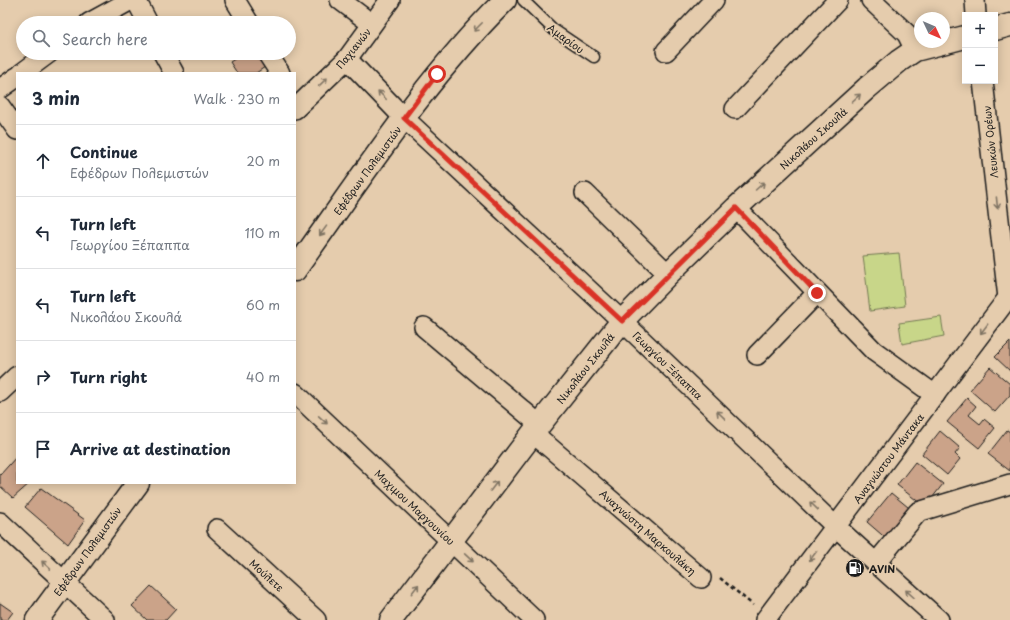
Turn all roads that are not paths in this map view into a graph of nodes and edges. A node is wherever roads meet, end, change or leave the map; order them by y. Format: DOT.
graph roads {
  1 [pos="131,0"];
  2 [pos="136,0"];
  3 [pos="235,0"];
  4 [pos="340,0"];
  5 [pos="390,0"];
  6 [pos="505,0"];
  7 [pos="523,0"];
  8 [pos="714,0"];
  9 [pos="838,0"];
  10 [pos="871,0"];
  11 [pos="975,0"];
  12 [pos="976,12"];
  13 [pos="102,16"];
  14 [pos="144,16"];
  15 [pos="245,16"];
  16 [pos="372,24"];
  17 [pos="1010,25"];
  18 [pos="998,28"];
  19 [pos="962,39"];
  20 [pos="915,50"];
  21 [pos="666,51"];
  22 [pos="594,57"];
  23 [pos="347,59"];
  24 [pos="40,60"];
  25 [pos="167,60"];
  26 [pos="272,60"];
  27 [pos="23,72"];
  28 [pos="173,72"];
  29 [pos="279,72"];
  30 [pos="16,77"];
  31 [pos="983,84"];
  32 [pos="0,89"];
  33 [pos="297,103"];
  34 [pos="0,106"];
  35 [pos="735,109"];
  36 [pos="404,118"];
  37 [pos="16,129"];
  38 [pos="585,192"];
  39 [pos="736,208"];
  40 [pos="296,269"];
  41 [pos="668,274"];
  42 [pos="817,293"];
  43 [pos="1009,298"];
  44 [pos="622,321"];
  45 [pos="424,327"];
  46 [pos="757,355"];
  47 [pos="16,377"];
  48 [pos="0,392"];
  49 [pos="296,395"];
  50 [pos="935,395"];
  51 [pos="537,429"];
  52 [pos="137,484"];
  53 [pos="1010,484"];
  54 [pos="0,522"];
  55 [pos="836,527"];
  56 [pos="217,530"];
  57 [pos="452,542"];
  58 [pos="876,563"];
  59 [pos="701,578"];
  60 [pos="64,582"];
  61 [pos="766,618"];
  62 [pos="37,620"];
  63 [pos="105,620"];
  64 [pos="316,620"];
  65 [pos="391,620"];
  66 [pos="534,620"];
  67 [pos="938,620"];
  1 -- 13 [label="street"];
  2 -- 14 [label="street"];
  3 -- 15 [label="street"];
  4 -- 16 [label="street"];
  5 -- 16 [label="street, Παχιανών"];
  6 -- 36 [label="street, Εφέδρων Πολεμιστών, one-way"];
  7 -- 22 [label="lane, Αμαρίου"];
  8 -- 21 [label="street"];
  9 -- 35 [label="street"];
  10 -- 20 [label="street"];
  11 -- 12 [label="street"];
  16 -- 23 [label="street, Παχιανών"];
  17 -- 18 [label="street"];
  19 -- 20 [label="street, Νικολάου Σκουλά"];
  39 -- 20 [label="street, Νικολάου Σκουλά, one-way"];
  33 -- 23 [label="street, Παχιανών, one-way"];
  36 -- 23 [label="street, Γεωργίου Ξέπαππα, one-way"];
  24 -- 27 [label="street"];
  25 -- 28 [label="street"];
  26 -- 29 [label="street"];
  30 -- 32 [label="street"];
  31 -- 43 [label="street, Λευκών Ορέων, one-way"];
  34 -- 37 [label="street"];
  36 -- 40 [label="street, Εφέδρων Πολεμιστών, one-way"];
  36 -- 44 [label="street, Γεωργίου Ξέπαππα"];
  38 -- 41 [label="street"];
  39 -- 41 [label="street, Νικολάου Σκουλά"];
  39 -- 42 [label="street"];
  41 -- 44 [label="street, Νικολάου Σκουλά"];
  42 -- 46 [label="street"];
  42 -- 50 [label="street"];
  43 -- 50 [label="street, Αναγνώστου Μάντακα, one-way"];
  44 -- 51 [label="street, Νικολάου Σκουλά"];
  55 -- 44 [label="street, Γεωργίου Ξέπαππα, one-way"];
  45 -- 51 [label="street, Αναγνώστη Μαρκουλάκη"];
  47 -- 48 [label="street"];
  49 -- 57 [label="street, Μαχιμου Mαργουνίου, one-way"];
  50 -- 55 [label="street, Αναγνώστου Μάντακα"];
  57 -- 51 [label="street, Νικολάου Σκουλά, one-way"];
  51 -- 59 [label="street, Αναγνώστη Μαρκουλάκη"];
  52 -- 60 [label="street, Εφέδρων Πολεμιστών"];
  53 -- 58 [label="street"];
  60 -- 54 [label="street, one-way"];
  55 -- 58 [label="street, Γεωργίου Ξέπαππα"];
  55 -- 61 [label="street, Αναγνώστου Μάντακα, one-way"];
  56 -- 64 [label="street, Μούλετε"];
  65 -- 57 [label="street, Νικολάου Σκουλά, one-way"];
  57 -- 66 [label="street, Μαχιμου Mαργουνίου, one-way"];
  67 -- 58 [label="street, Γεωργίου Ξέπαππα, one-way"];
  60 -- 62 [label="street, Εφέδρων Πολεμιστών"];
  60 -- 63 [label="street"];
}
